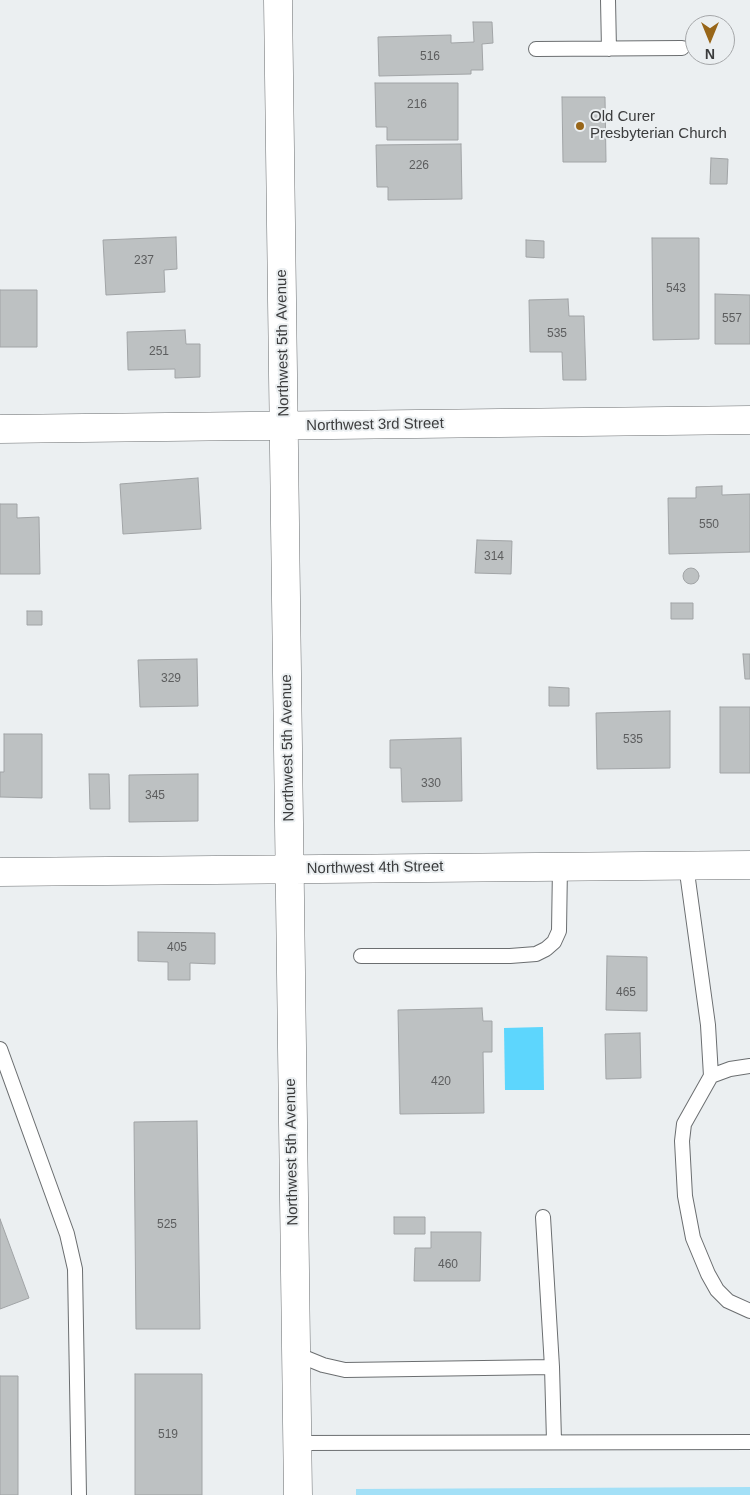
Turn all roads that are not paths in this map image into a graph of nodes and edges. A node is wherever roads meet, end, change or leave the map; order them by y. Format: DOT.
graph roads {
  1 [pos="278,0"];
  2 [pos="608,0"];
  3 [pos="682,48"];
  4 [pos="536,49"];
  5 [pos="609,49"];
  6 [pos="750,420"];
  7 [pos="284,426"];
  8 [pos="0,429"];
  9 [pos="750,865"];
  10 [pos="560,866"];
  11 [pos="686,866"];
  12 [pos="290,869"];
  13 [pos="0,872"];
  14 [pos="362,956"];
  15 [pos="0,1049"];
  16 [pos="750,1066"];
  17 [pos="710,1076"];
  18 [pos="543,1217"];
  19 [pos="750,1311"];
  20 [pos="296,1354"];
  21 [pos="552,1367"];
  22 [pos="554,1441"];
  23 [pos="750,1442"];
  24 [pos="297,1443"];
  25 [pos="79,1495"];
  26 [pos="298,1495"];
  1 -- 7 [label="street, Northwest 5th Avenue"];
  2 -- 5 [label="lane"];
  3 -- 5 [label="lane"];
  4 -- 5 [label="lane"];
  6 -- 7 [label="street, Northwest 3rd Street"];
  7 -- 8 [label="street, Northwest 3rd Street"];
  7 -- 12 [label="street, Northwest 5th Avenue"];
  9 -- 11 [label="street, Northwest 4th Street"];
  10 -- 11 [label="street, Northwest 4th Street"];
  10 -- 12 [label="street, Northwest 4th Street"];
  10 -- 14 [label="lane"];
  11 -- 17 [label="lane"];
  12 -- 13 [label="street, Northwest 4th Street"];
  12 -- 20 [label="street, Northwest 5th Avenue"];
  15 -- 25 [label="lane"];
  16 -- 17 [label="lane"];
  17 -- 19 [label="lane"];
  18 -- 21 [label="lane"];
  20 -- 21 [label="lane"];
  20 -- 24 [label="street, Northwest 5th Avenue"];
  21 -- 22 [label="lane"];
  22 -- 23 [label="lane"];
  22 -- 24 [label="lane"];
  24 -- 26 [label="street, Northwest 5th Avenue"];
}
